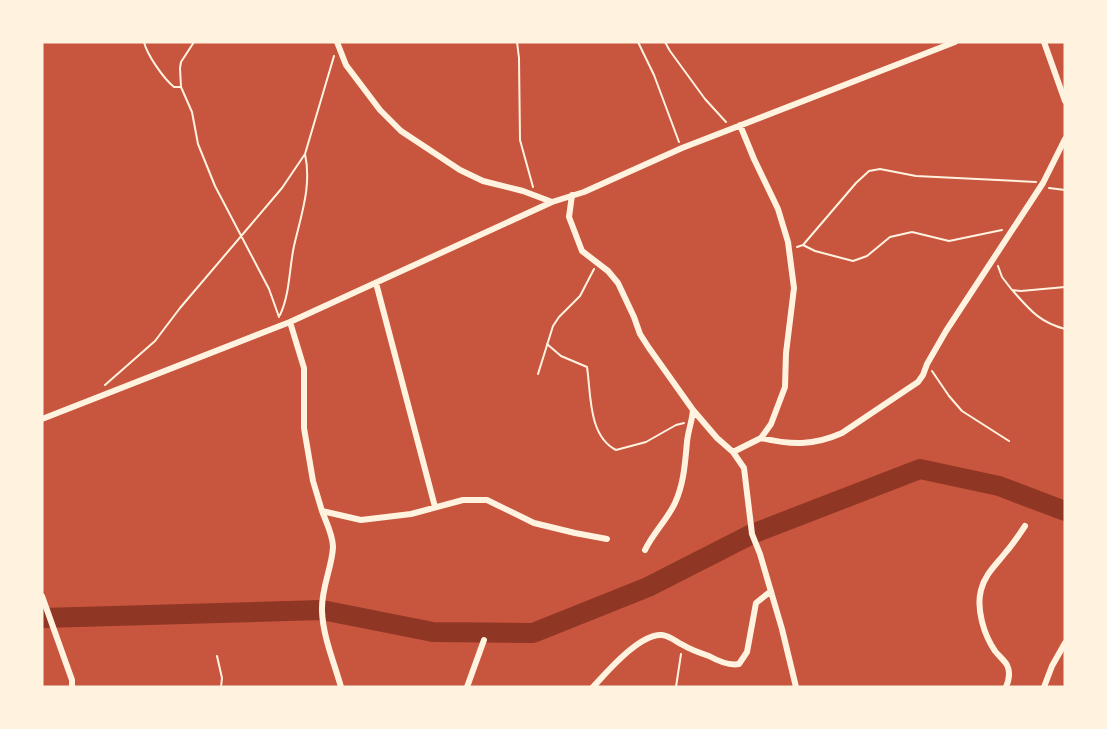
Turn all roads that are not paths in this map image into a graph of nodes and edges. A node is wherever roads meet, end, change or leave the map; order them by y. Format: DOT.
graph roads {
  1 [pos="955,42"];
  2 [pos="1044,42"];
  3 [pos="337,43"];
  4 [pos="1065,101"];
  5 [pos="740,125"];
  6 [pos="1065,139"];
  7 [pos="572,195"];
  8 [pos="552,202"];
  9 [pos="376,283"];
  10 [pos="290,322"];
  11 [pos="693,410"];
  12 [pos="42,419"];
  13 [pos="761,438"];
  14 [pos="733,452"];
  15 [pos="435,507"];
  16 [pos="322,511"];
  17 [pos="1025,526"];
  18 [pos="607,538"];
  19 [pos="645,550"];
  20 [pos="771,591"];
  21 [pos="42,596"];
  22 [pos="484,640"];
  23 [pos="1065,643"];
  24 [pos="72,687"];
  25 [pos="341,687"];
  26 [pos="467,687"];
  27 [pos="593,687"];
  28 [pos="796,687"];
  29 [pos="1006,687"];
  30 [pos="1044,687"];
  1 -- 5 [label="street"];
  2 -- 4 [label="street"];
  3 -- 8 [label="street"];
  5 -- 7 [label="street"];
  5 -- 13 [label="street"];
  6 -- 13 [label="street"];
  7 -- 8 [label="street"];
  7 -- 11 [label="street"];
  8 -- 9 [label="street"];
  9 -- 10 [label="street"];
  9 -- 15 [label="street"];
  10 -- 12 [label="street"];
  10 -- 16 [label="street"];
  11 -- 14 [label="street"];
  11 -- 19 [label="street"];
  13 -- 14 [label="street"];
  14 -- 20 [label="street"];
  15 -- 16 [label="street"];
  15 -- 18 [label="street"];
  16 -- 25 [label="street"];
  17 -- 29 [label="street"];
  20 -- 27 [label="street"];
  20 -- 28 [label="street"];
  21 -- 24 [label="street"];
  22 -- 26 [label="street"];
  23 -- 30 [label="street"];
}
